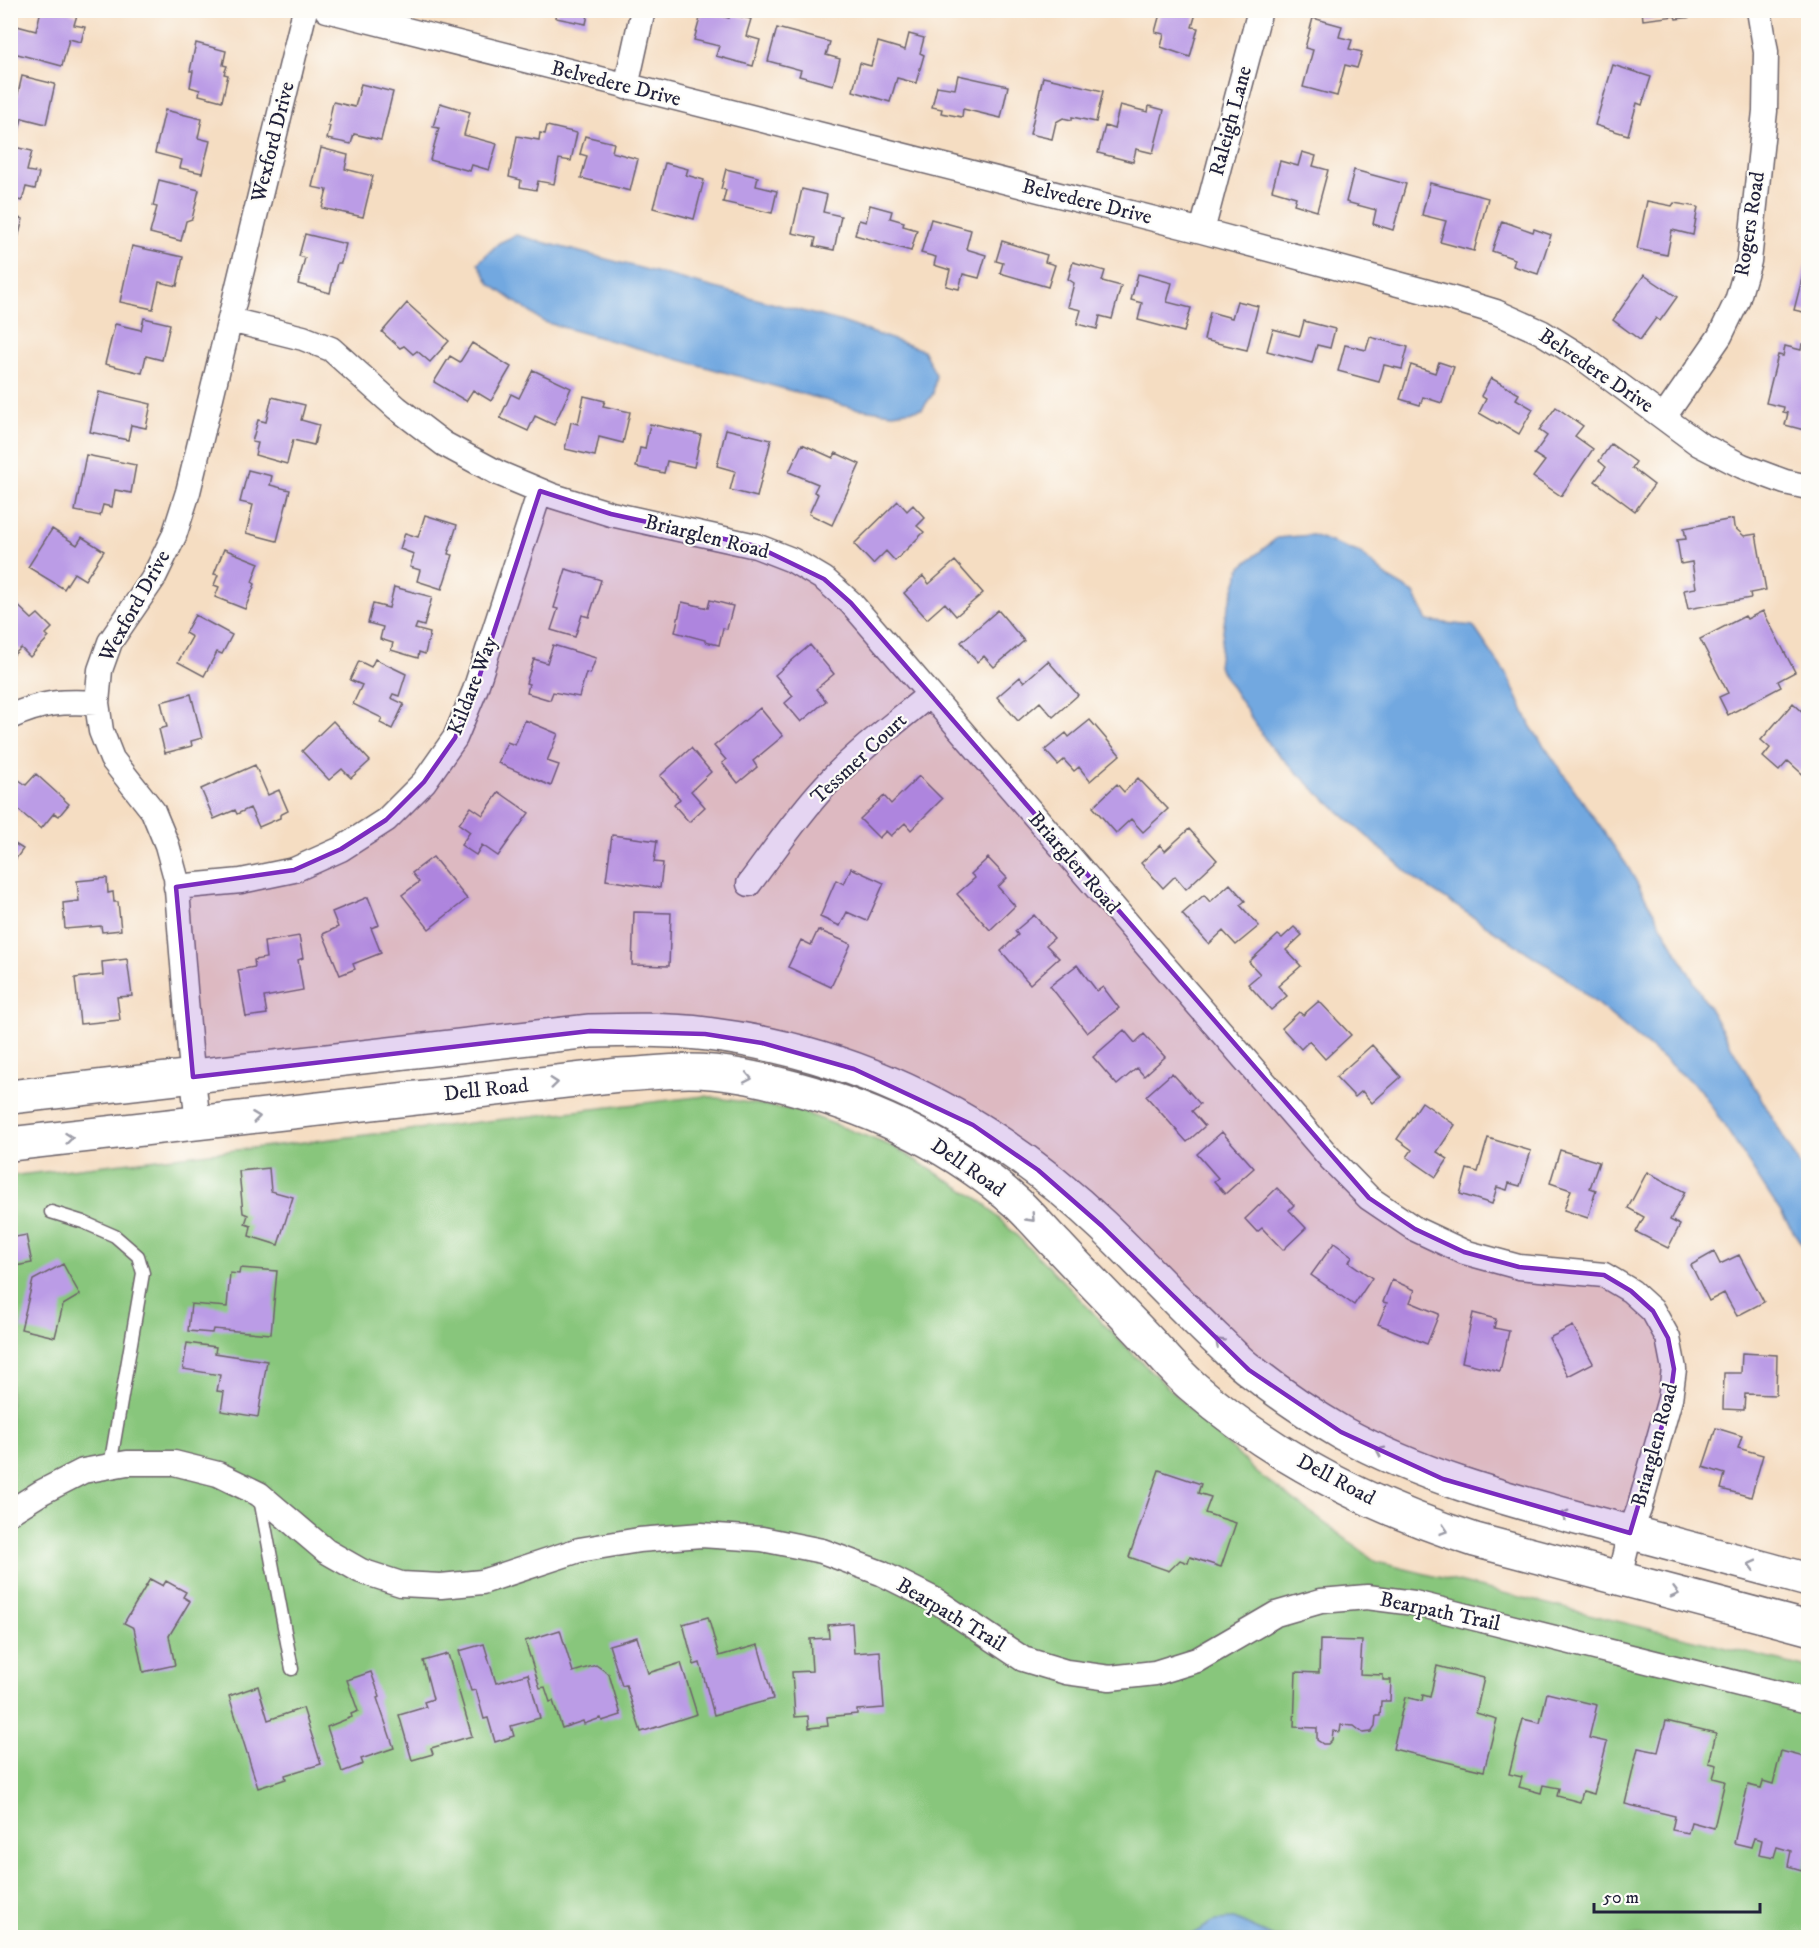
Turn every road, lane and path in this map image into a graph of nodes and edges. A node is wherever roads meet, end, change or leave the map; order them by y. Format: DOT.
graph roads {
  1 [pos="305,10"];
  2 [pos="327,10"];
  3 [pos="643,10"];
  4 [pos="1260,10"];
  5 [pos="1759,10"];
  6 [pos="626,87"];
  7 [pos="1202,231"];
  8 [pos="230,320"];
  9 [pos="1664,417"];
  10 [pos="1809,487"];
  11 [pos="540,490"];
  12 [pos="928,694"];
  13 [pos="97,703"];
  14 [pos="10,717"];
  15 [pos="749,884"];
  16 [pos="176,886"];
  17 [pos="193,1077"];
  18 [pos="10,1097"];
  19 [pos="198,1124"];
  20 [pos="10,1144"];
  21 [pos="51,1212"];
  22 [pos="110,1466"];
  23 [pos="260,1494"];
  24 [pos="10,1512"];
  25 [pos="1630,1533"];
  26 [pos="1619,1578"];
  27 [pos="1809,1580"];
  28 [pos="1809,1628"];
  29 [pos="292,1669"];
  30 [pos="1809,1701"];
  1 -- 8 [label="street, Wexford Drive"];
  2 -- 6 [label="street, Belvedere Drive"];
  3 -- 6 [label="street"];
  4 -- 7 [label="street, Raleigh Lane"];
  5 -- 9 [label="street, Rogers Road"];
  6 -- 7 [label="street, Belvedere Drive"];
  7 -- 9 [label="street, Belvedere Drive"];
  8 -- 11 [label="street, Briarglen Road"];
  8 -- 13 [label="street, Wexford Drive"];
  9 -- 10 [label="street, Belvedere Drive"];
  11 -- 12 [label="street, Briarglen Road"];
  11 -- 16 [label="street, Kildare Way"];
  12 -- 15 [label="street, Tessmer Court"];
  12 -- 25 [label="street, Briarglen Road"];
  13 -- 14 [label="street"];
  13 -- 16 [label="street, Wexford Drive"];
  16 -- 17 [label="street, Wexford Drive"];
  17 -- 18 [label="main road, Dell Road"];
  17 -- 19 [label="street, Wexford Drive"];
  25 -- 17 [label="main road, Dell Road, one-way"];
  20 -- 19 [label="main road, Dell Road, one-way"];
  19 -- 26 [label="main road, Dell Road, one-way"];
  21 -- 22 [label="lane"];
  22 -- 23 [label="street, Bearpath Trail"];
  22 -- 24 [label="street, Bearpath Trail"];
  23 -- 29 [label="lane"];
  23 -- 30 [label="street, Bearpath Trail"];
  25 -- 26 [label="street, Briarglen Road"];
  27 -- 25 [label="main road, Dell Road, one-way"];
  26 -- 28 [label="main road, Dell Road, one-way"];
}
